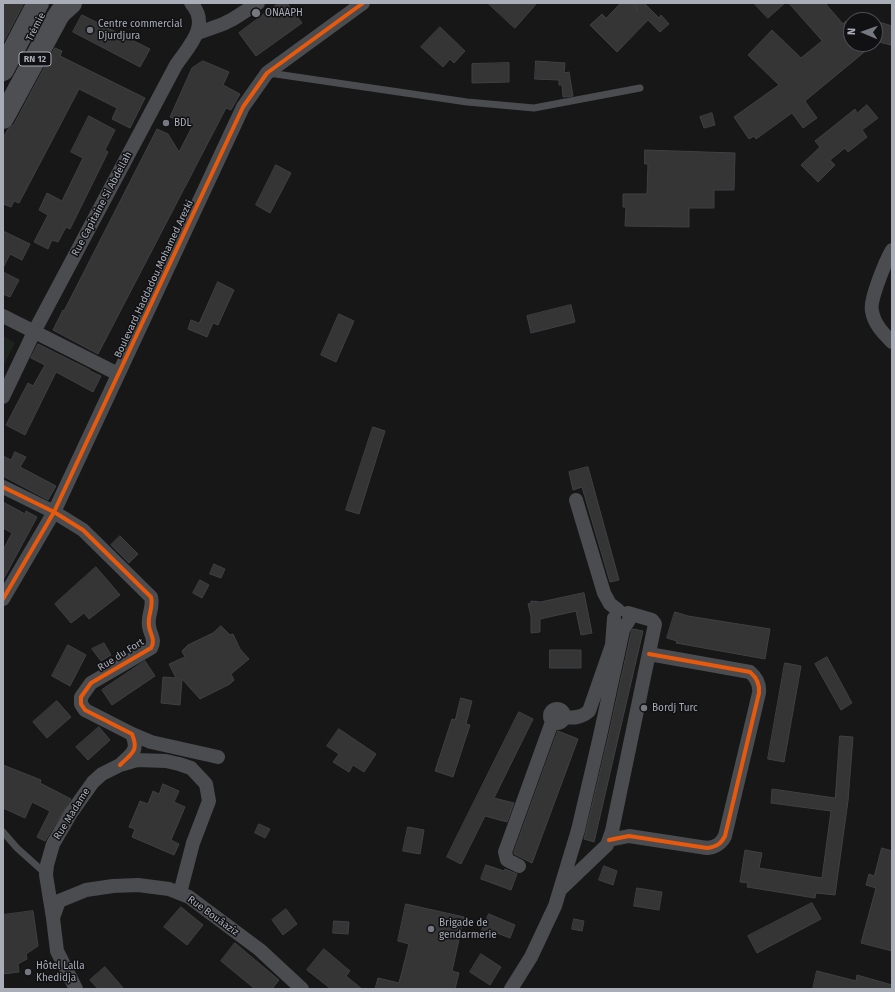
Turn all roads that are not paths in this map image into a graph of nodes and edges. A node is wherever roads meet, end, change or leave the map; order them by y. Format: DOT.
graph roads {
  1 [pos="71,3"];
  2 [pos="258,3"];
  3 [pos="363,3"];
  4 [pos="43,4"];
  5 [pos="195,8"];
  6 [pos="220,25"];
  7 [pos="198,33"];
  8 [pos="3,70"];
  9 [pos="267,73"];
  10 [pos="640,88"];
  11 [pos="3,93"];
  12 [pos="3,118"];
  13 [pos="892,250"];
  14 [pos="3,316"];
  15 [pos="34,332"];
  16 [pos="892,342"];
  17 [pos="118,374"];
  18 [pos="3,397"];
  19 [pos="3,487"];
  20 [pos="576,500"];
  21 [pos="54,512"];
  22 [pos="3,598"];
  23 [pos="622,615"];
  24 [pos="649,654"];
  25 [pos="132,734"];
  26 [pos="218,757"];
  27 [pos="120,765"];
  28 [pos="3,832"];
  29 [pos="609,840"];
  30 [pos="519,866"];
  31 [pos="46,875"];
  32 [pos="560,889"];
  33 [pos="180,893"];
  34 [pos="53,918"];
  35 [pos="76,989"];
  36 [pos="302,989"];
  37 [pos="511,989"];
  1 -- 12 [label="main road, RN 12"];
  2 -- 6 [label="street"];
  3 -- 9 [label="street, Boulevard Haddadou Mohamed Arezki"];
  4 -- 8 [label="main road, RN 12"];
  4 -- 11 [label="main road, Trémie / RN 12"];
  5 -- 6 [label="street"];
  5 -- 7 [label="street"];
  6 -- 7 [label="street"];
  7 -- 15 [label="street, Rue Capitaine Si Abdellah"];
  9 -- 10 [label="lane"];
  9 -- 17 [label="street, Boulevard Haddadou Mohamed Arezki"];
  13 -- 16 [label="street"];
  14 -- 15 [label="street"];
  15 -- 17 [label="street"];
  15 -- 18 [label="street, Rue Capitaine Si Abdellah"];
  17 -- 21 [label="street, Boulevard Haddadou Mohamed Arezki"];
  19 -- 21 [label="street"];
  20 -- 23 [label="street"];
  21 -- 22 [label="street, Boulevard Haddadou Mohamed Arezki"];
  21 -- 25 [label="street, Rue du Fort"];
  23 -- 24 [label="street"];
  23 -- 30 [label="street"];
  23 -- 32 [label="street"];
  24 -- 29 [label="street"];
  24 -- 29 [label="street"];
  25 -- 26 [label="street"];
  25 -- 27 [label="street"];
  27 -- 31 [label="street, Rue Madame"];
  27 -- 33 [label="street, Rue Madame"];
  28 -- 31 [label="lane"];
  29 -- 32 [label="street"];
  31 -- 34 [label="street, Rue Madame"];
  32 -- 37 [label="street"];
  33 -- 34 [label="street, Rue Bouâaziz"];
  33 -- 36 [label="street, Rue Bouâaziz"];
  34 -- 35 [label="street"];
}
